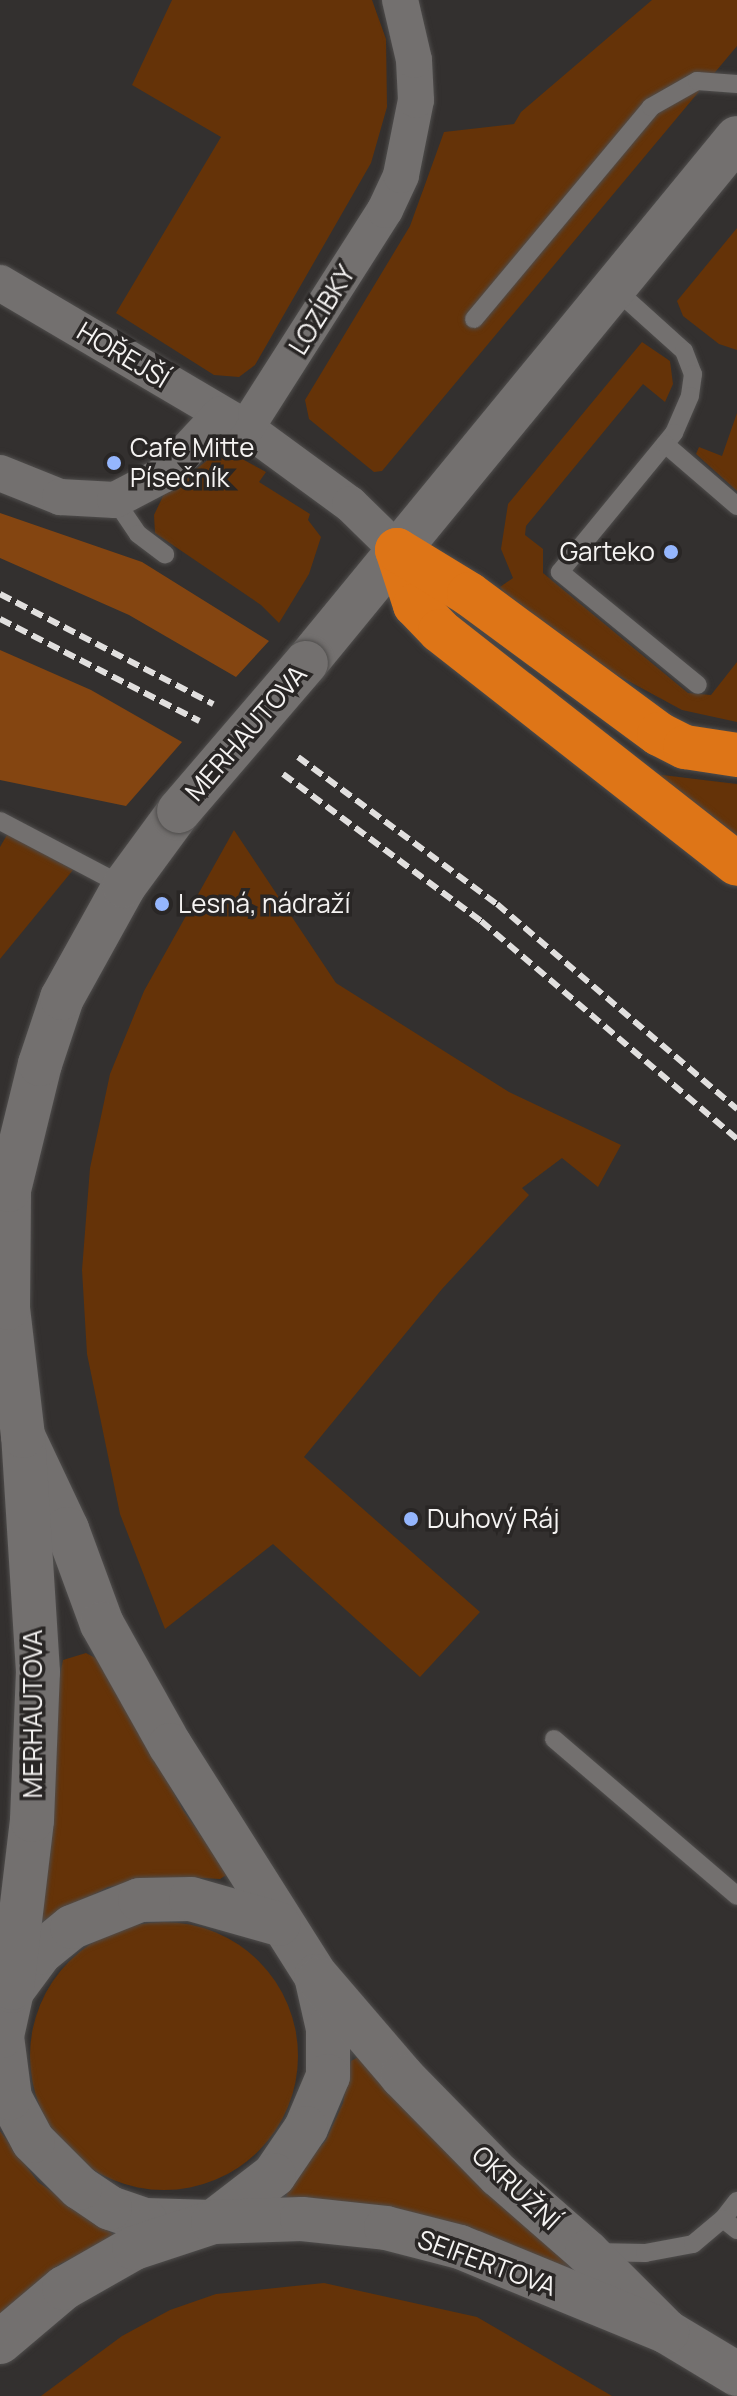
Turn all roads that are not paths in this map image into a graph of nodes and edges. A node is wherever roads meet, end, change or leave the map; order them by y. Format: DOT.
graph roads {
  1 [pos="400,0"];
  2 [pos="737,84"];
  3 [pos="737,138"];
  4 [pos="0,283"];
  5 [pos="614,288"];
  6 [pos="474,319"];
  7 [pos="233,421"];
  8 [pos="665,444"];
  9 [pos="0,473"];
  10 [pos="115,500"];
  11 [pos="737,506"];
  12 [pos="397,550"];
  13 [pos="165,554"];
  14 [pos="698,685"];
  15 [pos="737,755"];
  16 [pos="0,821"];
  17 [pos="737,864"];
  18 [pos="124,886"];
  19 [pos="4,1213"];
  20 [pos="23,1436"];
  21 [pos="554,1739"];
  22 [pos="737,1896"];
  23 [pos="279,1924"];
  24 [pos="316,1976"];
  25 [pos="12,1991"];
  26 [pos="1,2038"];
  27 [pos="737,2201"];
  28 [pos="213,2222"];
  29 [pos="730,2224"];
  30 [pos="587,2252"];
  31 [pos="667,2332"];
  32 [pos="0,2342"];
  33 [pos="737,2374"];
  1 -- 7 [label="street, LOZÍBKY"];
  2 -- 6 [label="lane"];
  3 -- 5 [label="street, MERHAUTOVA"];
  4 -- 7 [label="street, HOŘEJŠÍ"];
  5 -- 8 [label="lane"];
  5 -- 12 [label="street, MERHAUTOVA"];
  7 -- 10 [label="street, LOZÍBKY"];
  7 -- 12 [label="street"];
  8 -- 11 [label="lane"];
  8 -- 14 [label="lane"];
  9 -- 10 [label="street"];
  10 -- 13 [label="lane"];
  12 -- 15 [label="highway"];
  12 -- 17 [label="highway"];
  12 -- 18 [label="street, MERHAUTOVA, bridge"];
  16 -- 18 [label="lane"];
  18 -- 19 [label="street, MERHAUTOVA"];
  19 -- 20 [label="street, MERHAUTOVA"];
  20 -- 23 [label="street, MERHAUTOVA"];
  20 -- 25 [label="street, MERHAUTOVA"];
  21 -- 22 [label="lane"];
  23 -- 24 [label="street, OKRUŽNÍ"];
  23 -- 25 [label="street"];
  24 -- 28 [label="street"];
  24 -- 30 [label="street, OKRUŽNÍ"];
  25 -- 26 [label="street, MERHAUTOVA"];
  26 -- 28 [label="street, MERHAUTOVA"];
  27 -- 29 [label="lane"];
  28 -- 31 [label="street, SEIFERTOVA"];
  28 -- 32 [label="street, SEIFERTOVA"];
  29 -- 30 [label="lane"];
  30 -- 31 [label="street, OKRUŽNÍ"];
  31 -- 33 [label="street, OKRUŽNÍ"];
}
